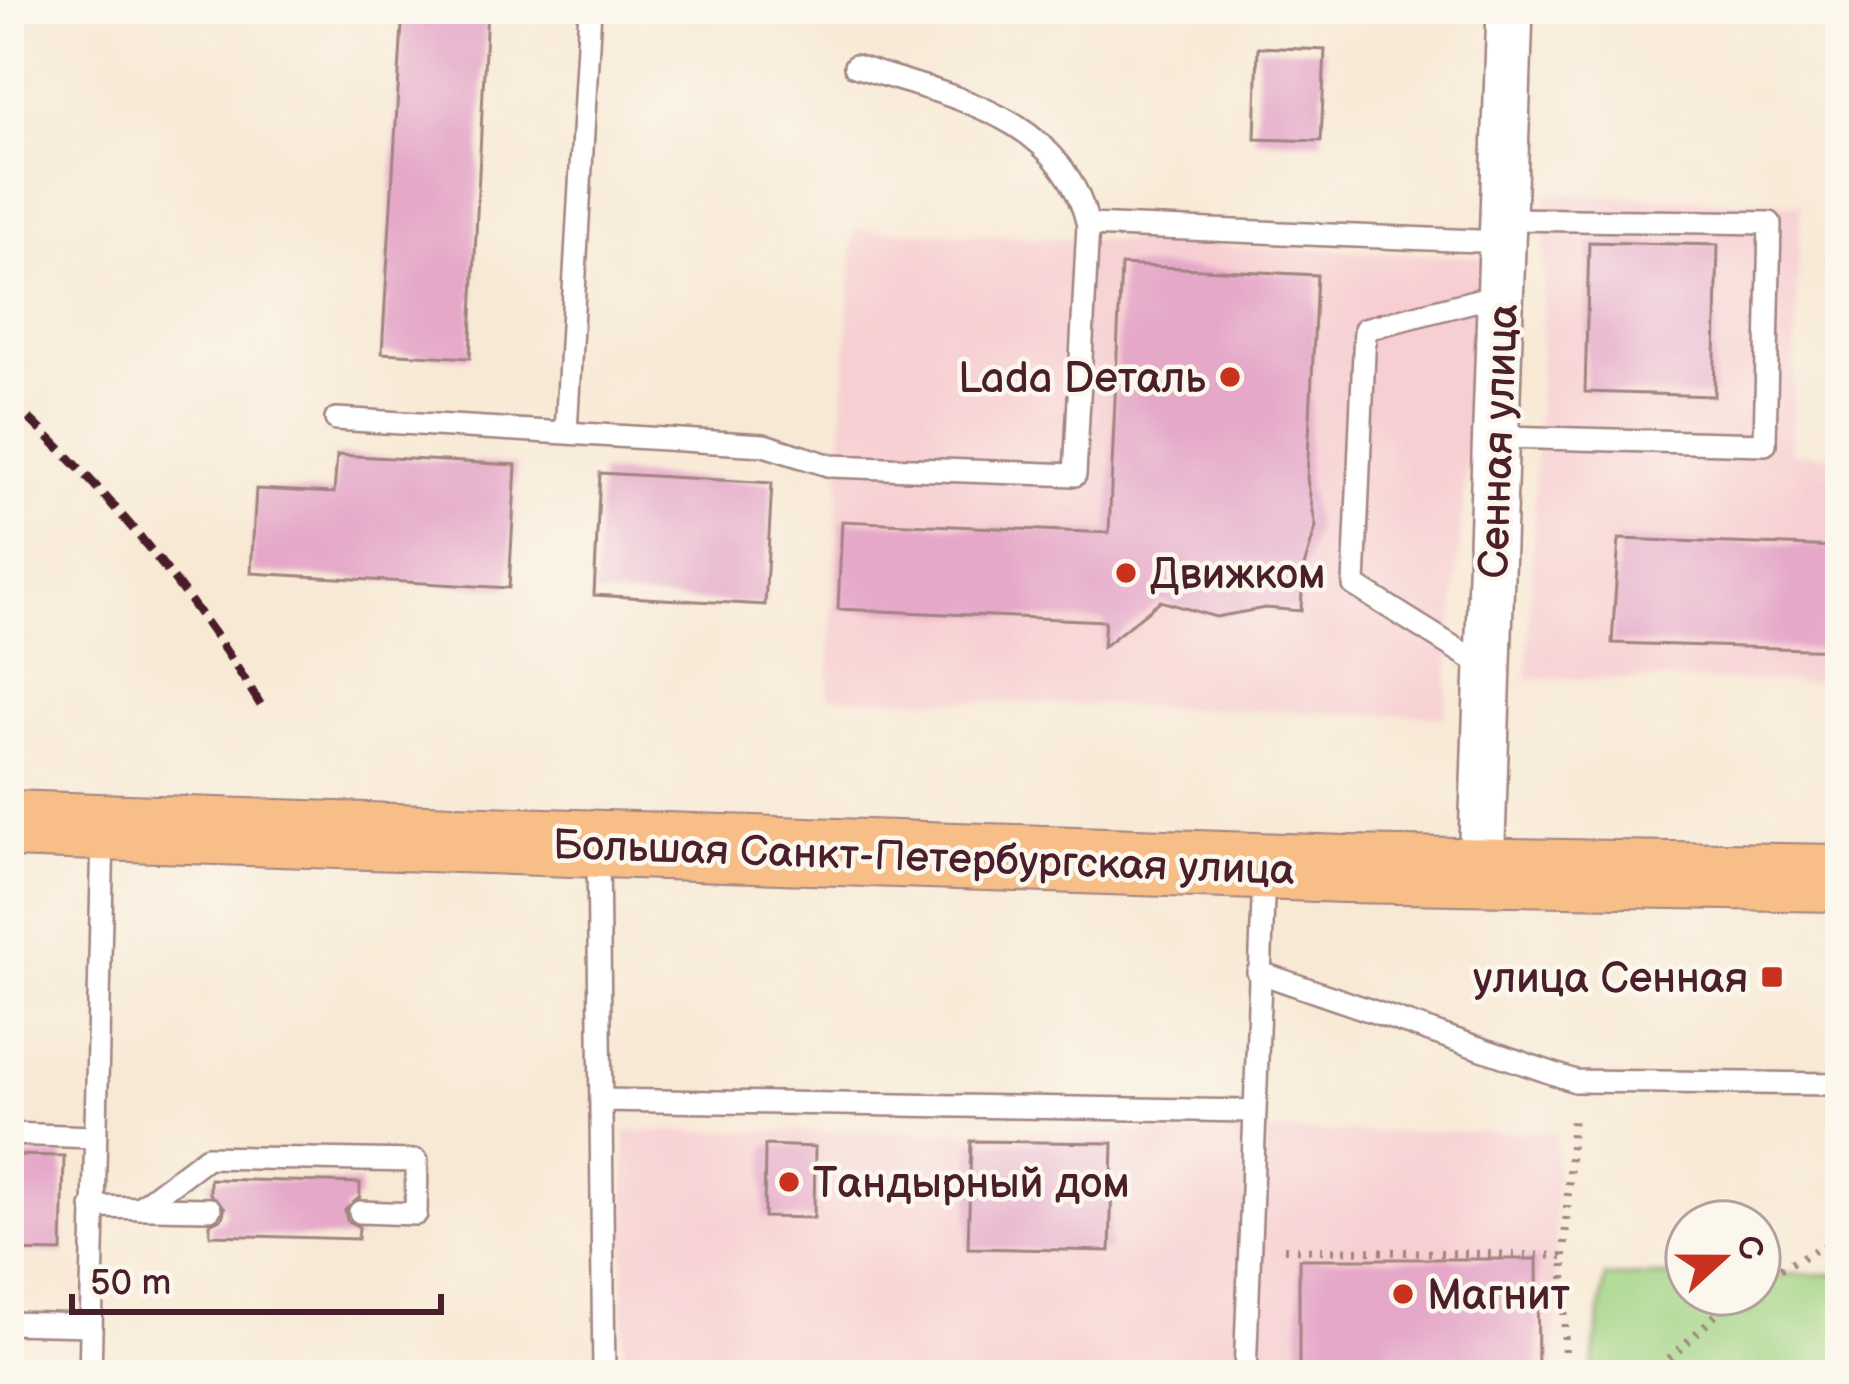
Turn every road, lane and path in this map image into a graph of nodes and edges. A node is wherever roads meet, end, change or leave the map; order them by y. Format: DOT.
graph roads {
  1 [pos="590,9"];
  2 [pos="1510,9"];
  3 [pos="1786,9"];
  4 [pos="1840,11"];
  5 [pos="856,66"];
  6 [pos="1088,225"];
  7 [pos="1503,231"];
  8 [pos="1502,294"];
  9 [pos="336,419"];
  10 [pos="566,432"];
  11 [pos="1497,437"];
  12 [pos="1490,670"];
  13 [pos="9,824"];
  14 [pos="104,828"];
  15 [pos="598,846"];
  16 [pos="1264,866"];
  17 [pos="1481,872"];
  18 [pos="1840,878"];
  19 [pos="1258,972"];
  20 [pos="1575,1081"];
  21 [pos="1840,1084"];
  22 [pos="601,1100"];
  23 [pos="1251,1112"];
  24 [pos="9,1134"];
  25 [pos="94,1137"];
  26 [pos="92,1208"];
  27 [pos="139,1208"];
  28 [pos="210,1209"];
  29 [pos="359,1212"];
  30 [pos="1840,1238"];
  31 [pos="1247,1248"];
  32 [pos="1564,1256"];
  33 [pos="1783,1267"];
  34 [pos="1713,1318"];
  35 [pos="9,1323"];
  36 [pos="89,1325"];
  37 [pos="90,1375"];
  38 [pos="604,1375"];
  39 [pos="1245,1375"];
  40 [pos="1565,1375"];
  41 [pos="1652,1375"];
  1 -- 10 [label="lane"];
  2 -- 7 [label="street, Сенная улица"];
  3 -- 4 [label="lane"];
  5 -- 6 [label="lane"];
  6 -- 7 [label="lane"];
  6 -- 10 [label="lane"];
  7 -- 8 [label="street, Сенная улица"];
  7 -- 11 [label="lane"];
  8 -- 11 [label="street, Сенная улица"];
  8 -- 12 [label="lane"];
  9 -- 10 [label="lane"];
  11 -- 12 [label="street, Сенная улица"];
  12 -- 17 [label="street, Сенная улица"];
  13 -- 14 [label="main road, Большая Санкт-Петербургская улица"];
  14 -- 15 [label="main road, Большая Санкт-Петербургская улица"];
  14 -- 25 [label="lane"];
  15 -- 16 [label="main road, Большая Санкт-Петербургская улица"];
  15 -- 22 [label="lane"];
  16 -- 17 [label="main road, Большая Санкт-Петербургская улица"];
  16 -- 19 [label="lane"];
  17 -- 18 [label="main road, Большая Санкт-Петербургская улица"];
  19 -- 20 [label="lane"];
  19 -- 23 [label="lane"];
  20 -- 21 [label="lane"];
  20 -- 32 [label="path"];
  22 -- 23 [label="lane"];
  22 -- 38 [label="lane"];
  23 -- 31 [label="lane"];
  24 -- 25 [label="lane"];
  25 -- 26 [label="lane"];
  26 -- 27 [label="lane"];
  26 -- 36 [label="lane"];
  27 -- 28 [label="lane"];
  27 -- 29 [label="lane"];
  30 -- 33 [label="path"];
  31 -- 32 [label="path"];
  31 -- 39 [label="lane"];
  32 -- 40 [label="path"];
  34 -- 41 [label="path"];
  35 -- 36 [label="lane"];
  36 -- 37 [label="lane"];
}
